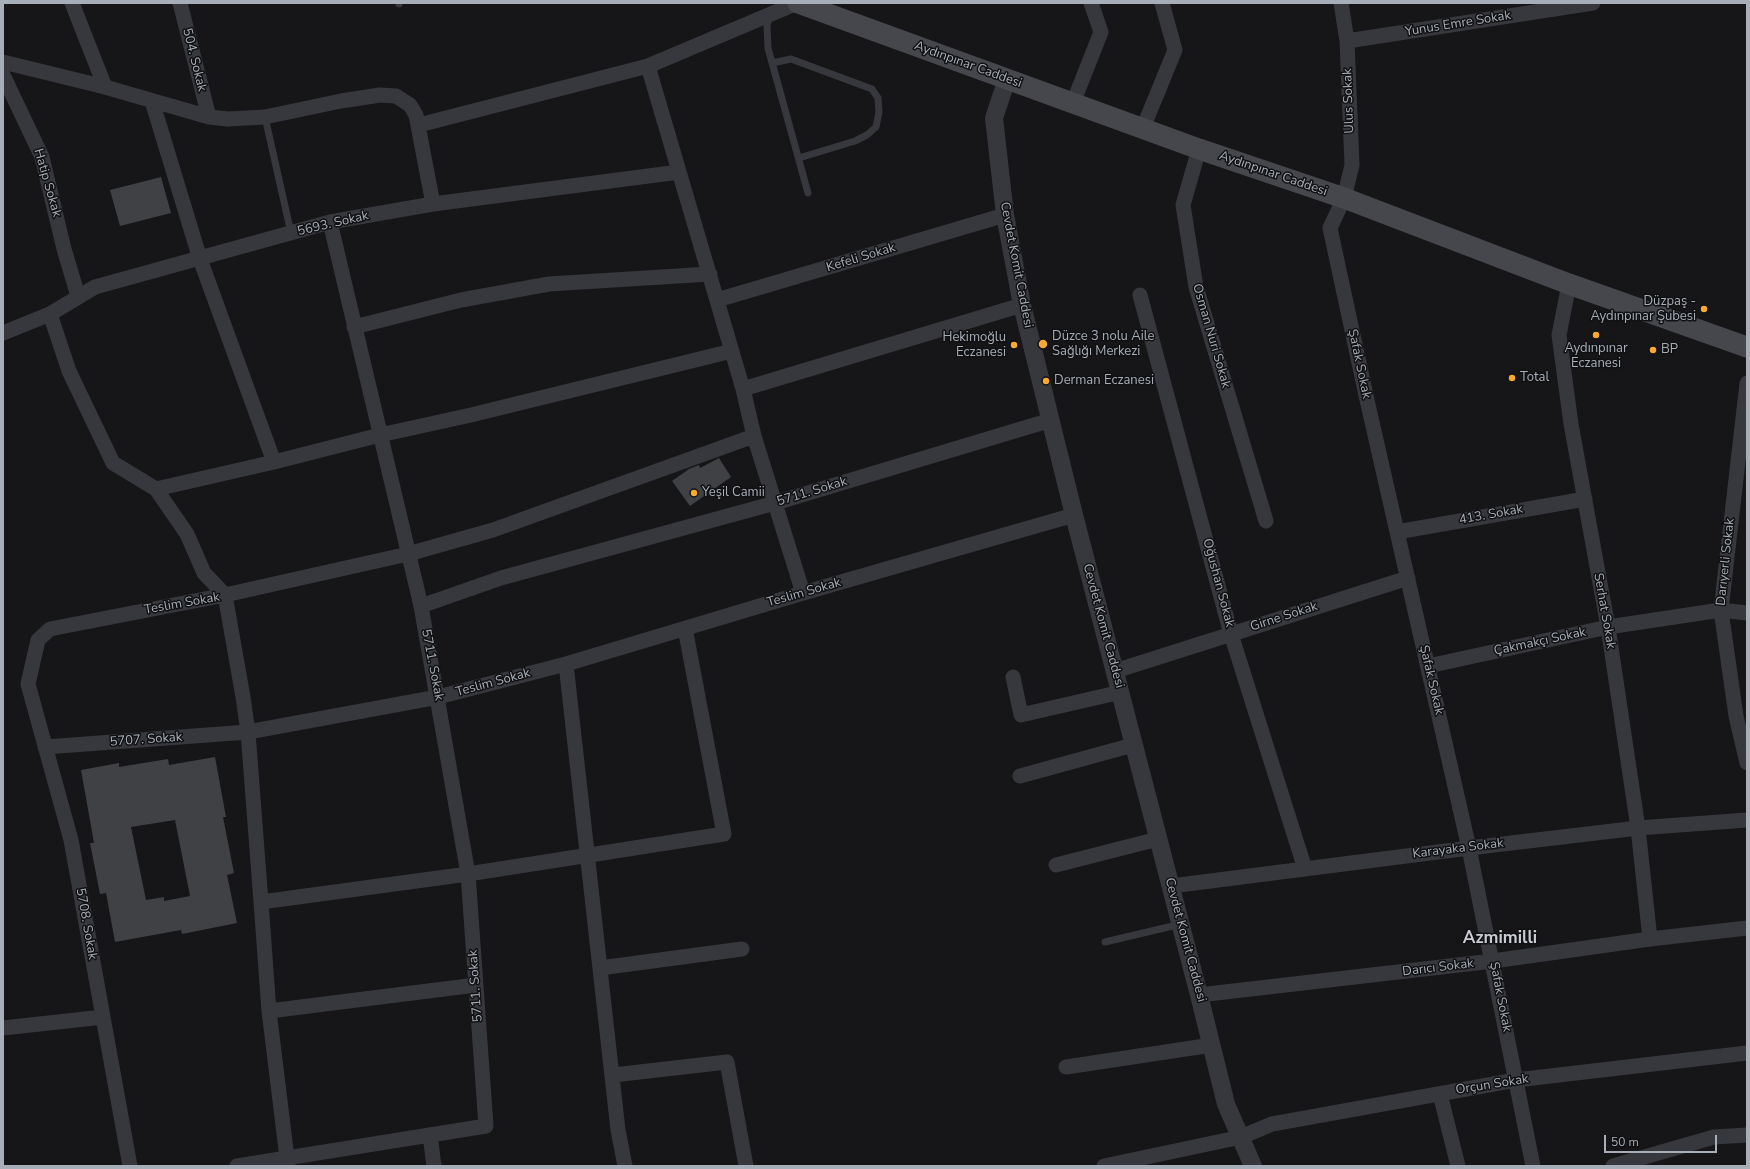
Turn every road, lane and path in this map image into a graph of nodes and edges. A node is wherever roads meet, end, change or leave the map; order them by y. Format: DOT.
graph roads {
  1 [pos="72,3"];
  2 [pos="180,3"];
  3 [pos="797,3"];
  4 [pos="1091,3"];
  5 [pos="1162,3"];
  6 [pos="1341,3"];
  7 [pos="1593,3"];
  8 [pos="769,15"];
  9 [pos="1347,41"];
  10 [pos="3,62"];
  11 [pos="772,63"];
  12 [pos="648,66"];
  13 [pos="3,75"];
  14 [pos="1007,79"];
  15 [pos="105,87"];
  16 [pos="152,101"];
  17 [pos="1073,103"];
  18 [pos="208,117"];
  19 [pos="265,117"];
  20 [pos="418,125"];
  21 [pos="1143,128"];
  22 [pos="1199,149"];
  23 [pos="799,158"];
  24 [pos="679,172"];
  25 [pos="808,193"];
  26 [pos="1344,198"];
  27 [pos="433,204"];
  28 [pos="1005,215"];
  29 [pos="330,222"];
  30 [pos="291,233"];
  31 [pos="200,259"];
  32 [pos="710,274"];
  33 [pos="1569,284"];
  34 [pos="1140,295"];
  35 [pos="78,296"];
  36 [pos="717,300"];
  37 [pos="1022,305"];
  38 [pos="50,314"];
  39 [pos="354,327"];
  40 [pos="3,333"];
  41 [pos="1747,347"];
  42 [pos="732,351"];
  43 [pos="1747,383"];
  44 [pos="743,389"];
  45 [pos="1051,420"];
  46 [pos="380,435"];
  47 [pos="754,436"];
  48 [pos="274,462"];
  49 [pos="156,489"];
  50 [pos="1585,499"];
  51 [pos="775,503"];
  52 [pos="1074,515"];
  53 [pos="1266,520"];
  54 [pos="1397,532"];
  55 [pos="408,554"];
  56 [pos="1408,578"];
  57 [pos="803,593"];
  58 [pos="225,594"];
  59 [pos="421,606"];
  60 [pos="1721,610"];
  61 [pos="1747,613"];
  62 [pos="1608,627"];
  63 [pos="685,628"];
  64 [pos="1231,634"];
  65 [pos="566,664"];
  66 [pos="1428,666"];
  67 [pos="1115,671"];
  68 [pos="1013,677"];
  69 [pos="28,684"];
  70 [pos="1120,692"];
  71 [pos="438,697"];
  72 [pos="248,732"];
  73 [pos="1133,746"];
  74 [pos="45,747"];
  75 [pos="1747,763"];
  76 [pos="1020,776"];
  77 [pos="1747,820"];
  78 [pos="1638,828"];
  79 [pos="1158,840"];
  80 [pos="1469,848"];
  81 [pos="587,856"];
  82 [pos="1056,865"];
  83 [pos="1305,869"];
  84 [pos="468,874"];
  85 [pos="1171,886"];
  86 [pos="261,902"];
  87 [pos="1181,924"];
  88 [pos="1747,928"];
  89 [pos="1650,939"];
  90 [pos="1105,942"];
  91 [pos="742,949"];
  92 [pos="1493,961"];
  93 [pos="600,968"];
  94 [pos="476,985"];
  95 [pos="1199,995"];
  96 [pos="269,1011"];
  97 [pos="102,1017"];
  98 [pos="3,1028"];
  99 [pos="1212,1045"];
  100 [pos="1747,1053"];
  101 [pos="1066,1067"];
  102 [pos="612,1075"];
  103 [pos="1516,1080"];
  104 [pos="1440,1094"];
  105 [pos="430,1135"];
  106 [pos="1747,1135"];
  107 [pos="1241,1137"];
  108 [pos="287,1162"];
  109 [pos="130,1166"];
  110 [pos="236,1166"];
  111 [pos="434,1166"];
  112 [pos="625,1166"];
  113 [pos="746,1166"];
  114 [pos="1104,1166"];
  115 [pos="1253,1166"];
  116 [pos="1458,1166"];
  117 [pos="1533,1166"];
  118 [pos="1615,1166"];
  1 -- 15 [label="street"];
  2 -- 18 [label="street, 504. Sokak"];
  3 -- 8 [label="street"];
  3 -- 14 [label="main road, Aydınpınar Caddesi"];
  4 -- 17 [label="street"];
  5 -- 21 [label="street"];
  6 -- 9 [label="street, Ulus Sokak"];
  7 -- 9 [label="street, Yunus Emre Sokak"];
  8 -- 11 [label="lane"];
  8 -- 12 [label="street"];
  9 -- 26 [label="street, Ulus Sokak"];
  10 -- 15 [label="street"];
  11 -- 23 [label="lane"];
  11 -- 23 [label="lane"];
  12 -- 20 [label="street"];
  12 -- 24 [label="street"];
  13 -- 35 [label="street, Hatip Sokak"];
  14 -- 17 [label="main road, Aydınpınar Caddesi"];
  14 -- 28 [label="street, Cevdet Komit Caddesi"];
  15 -- 16 [label="street"];
  16 -- 18 [label="street"];
  16 -- 31 [label="street"];
  17 -- 21 [label="main road, Aydınpınar Caddesi"];
  18 -- 19 [label="street"];
  19 -- 20 [label="street"];
  19 -- 30 [label="lane"];
  20 -- 27 [label="street"];
  21 -- 22 [label="main road, Aydınpınar Caddesi"];
  22 -- 26 [label="main road, Aydınpınar Caddesi"];
  22 -- 53 [label="street, Osman Nuri Sokak"];
  23 -- 25 [label="lane"];
  24 -- 27 [label="street, 5693. Sokak"];
  24 -- 32 [label="street"];
  26 -- 33 [label="main road, Aydınpınar Caddesi"];
  26 -- 54 [label="street, Şafak Sokak"];
  27 -- 29 [label="street, 5693. Sokak"];
  28 -- 36 [label="street, Kefeli Sokak"];
  28 -- 37 [label="street, Cevdet Komit Caddesi"];
  29 -- 30 [label="street, 5693. Sokak"];
  29 -- 39 [label="street"];
  30 -- 31 [label="street, 5693. Sokak"];
  31 -- 35 [label="street, 5693. Sokak"];
  31 -- 48 [label="street"];
  32 -- 36 [label="street"];
  32 -- 39 [label="street"];
  33 -- 41 [label="main road, Aydınpınar Caddesi"];
  33 -- 50 [label="street, Serhat Sokak"];
  34 -- 64 [label="street, Oğushan Sokak"];
  35 -- 38 [label="street, 5693. Sokak"];
  36 -- 42 [label="street"];
  37 -- 44 [label="street"];
  37 -- 45 [label="street, Cevdet Komit Caddesi"];
  38 -- 40 [label="street, 5693. Sokak"];
  38 -- 49 [label="street"];
  39 -- 46 [label="street"];
  42 -- 44 [label="street"];
  42 -- 46 [label="street"];
  43 -- 60 [label="street, Darıyerli Sokak"];
  44 -- 47 [label="street"];
  45 -- 51 [label="street, 5711. Sokak"];
  45 -- 52 [label="street, Cevdet Komit Caddesi"];
  46 -- 48 [label="street"];
  46 -- 55 [label="street"];
  47 -- 51 [label="street"];
  47 -- 55 [label="street"];
  48 -- 49 [label="street"];
  49 -- 58 [label="street"];
  50 -- 54 [label="street, 413. Sokak"];
  50 -- 62 [label="street, Serhat Sokak"];
  51 -- 57 [label="street"];
  51 -- 59 [label="street, 5711. Sokak"];
  52 -- 57 [label="street, Teslim Sokak"];
  52 -- 67 [label="street, Cevdet Komit Caddesi"];
  54 -- 56 [label="street, Şafak Sokak"];
  55 -- 58 [label="street"];
  55 -- 59 [label="street"];
  56 -- 64 [label="street, Girne Sokak"];
  56 -- 66 [label="street, Şafak Sokak"];
  57 -- 63 [label="street, Teslim Sokak"];
  58 -- 69 [label="street, Teslim Sokak"];
  58 -- 72 [label="street, Teslim Sokak"];
  59 -- 71 [label="street, 5711. Sokak"];
  60 -- 61 [label="street, Çakmakçı Sokak"];
  60 -- 62 [label="street, Çakmakçı Sokak"];
  60 -- 75 [label="street, Darıyerli Sokak"];
  62 -- 66 [label="street, Çakmakçı Sokak"];
  62 -- 78 [label="street, Serhat Sokak"];
  63 -- 65 [label="street, Teslim Sokak"];
  63 -- 81 [label="street"];
  64 -- 67 [label="street, Girne Sokak"];
  64 -- 83 [label="street, Oğushan Sokak"];
  65 -- 71 [label="street, Teslim Sokak"];
  65 -- 81 [label="street"];
  66 -- 80 [label="street, Şafak Sokak"];
  67 -- 70 [label="street, Cevdet Komit Caddesi"];
  68 -- 70 [label="street"];
  69 -- 74 [label="street, 5708. Sokak"];
  70 -- 73 [label="street, Cevdet Komit Caddesi"];
  71 -- 72 [label="street, Teslim Sokak"];
  71 -- 84 [label="street, 5711. Sokak"];
  72 -- 74 [label="street, 5707. Sokak"];
  72 -- 86 [label="street"];
  73 -- 76 [label="street"];
  73 -- 79 [label="street, Cevdet Komit Caddesi"];
  74 -- 97 [label="street, 5708. Sokak"];
  77 -- 78 [label="street, Karayaka Sokak"];
  78 -- 80 [label="street, Karayaka Sokak"];
  78 -- 89 [label="street, Serhat Sokak"];
  79 -- 82 [label="street"];
  79 -- 85 [label="street, Cevdet Komit Caddesi"];
  80 -- 83 [label="street, Karayaka Sokak"];
  80 -- 92 [label="street, Şafak Sokak"];
  81 -- 84 [label="street"];
  81 -- 93 [label="street"];
  83 -- 85 [label="street, Karayaka Sokak"];
  84 -- 86 [label="street"];
  84 -- 94 [label="street, 5711. Sokak"];
  85 -- 87 [label="street, Cevdet Komit Caddesi"];
  86 -- 96 [label="street"];
  87 -- 90 [label="lane"];
  87 -- 95 [label="street, Cevdet Komit Caddesi"];
  88 -- 89 [label="street, Darıcı Sokak"];
  89 -- 92 [label="street, Darıcı Sokak"];
  91 -- 93 [label="street"];
  92 -- 95 [label="street, Darıcı Sokak"];
  92 -- 103 [label="street, Şafak Sokak"];
  93 -- 102 [label="street"];
  94 -- 96 [label="street"];
  94 -- 105 [label="street, 5711. Sokak"];
  95 -- 99 [label="street, Cevdet Komit Caddesi"];
  96 -- 108 [label="street"];
  97 -- 98 [label="street"];
  97 -- 109 [label="street, 5708. Sokak"];
  99 -- 101 [label="street"];
  99 -- 107 [label="street, Cevdet Komit Caddesi"];
  100 -- 103 [label="street, Orçun Sokak"];
  102 -- 112 [label="street"];
  102 -- 113 [label="street"];
  103 -- 104 [label="street, Orçun Sokak"];
  103 -- 117 [label="street, Şafak Sokak"];
  104 -- 107 [label="street, Orçun Sokak"];
  104 -- 116 [label="street"];
  105 -- 108 [label="street, 5711. Sokak"];
  105 -- 111 [label="street"];
  106 -- 118 [label="street"];
  107 -- 114 [label="street"];
  107 -- 115 [label="street, Cevdet Komit Caddesi"];
  108 -- 110 [label="street, 5711. Sokak"];
}
